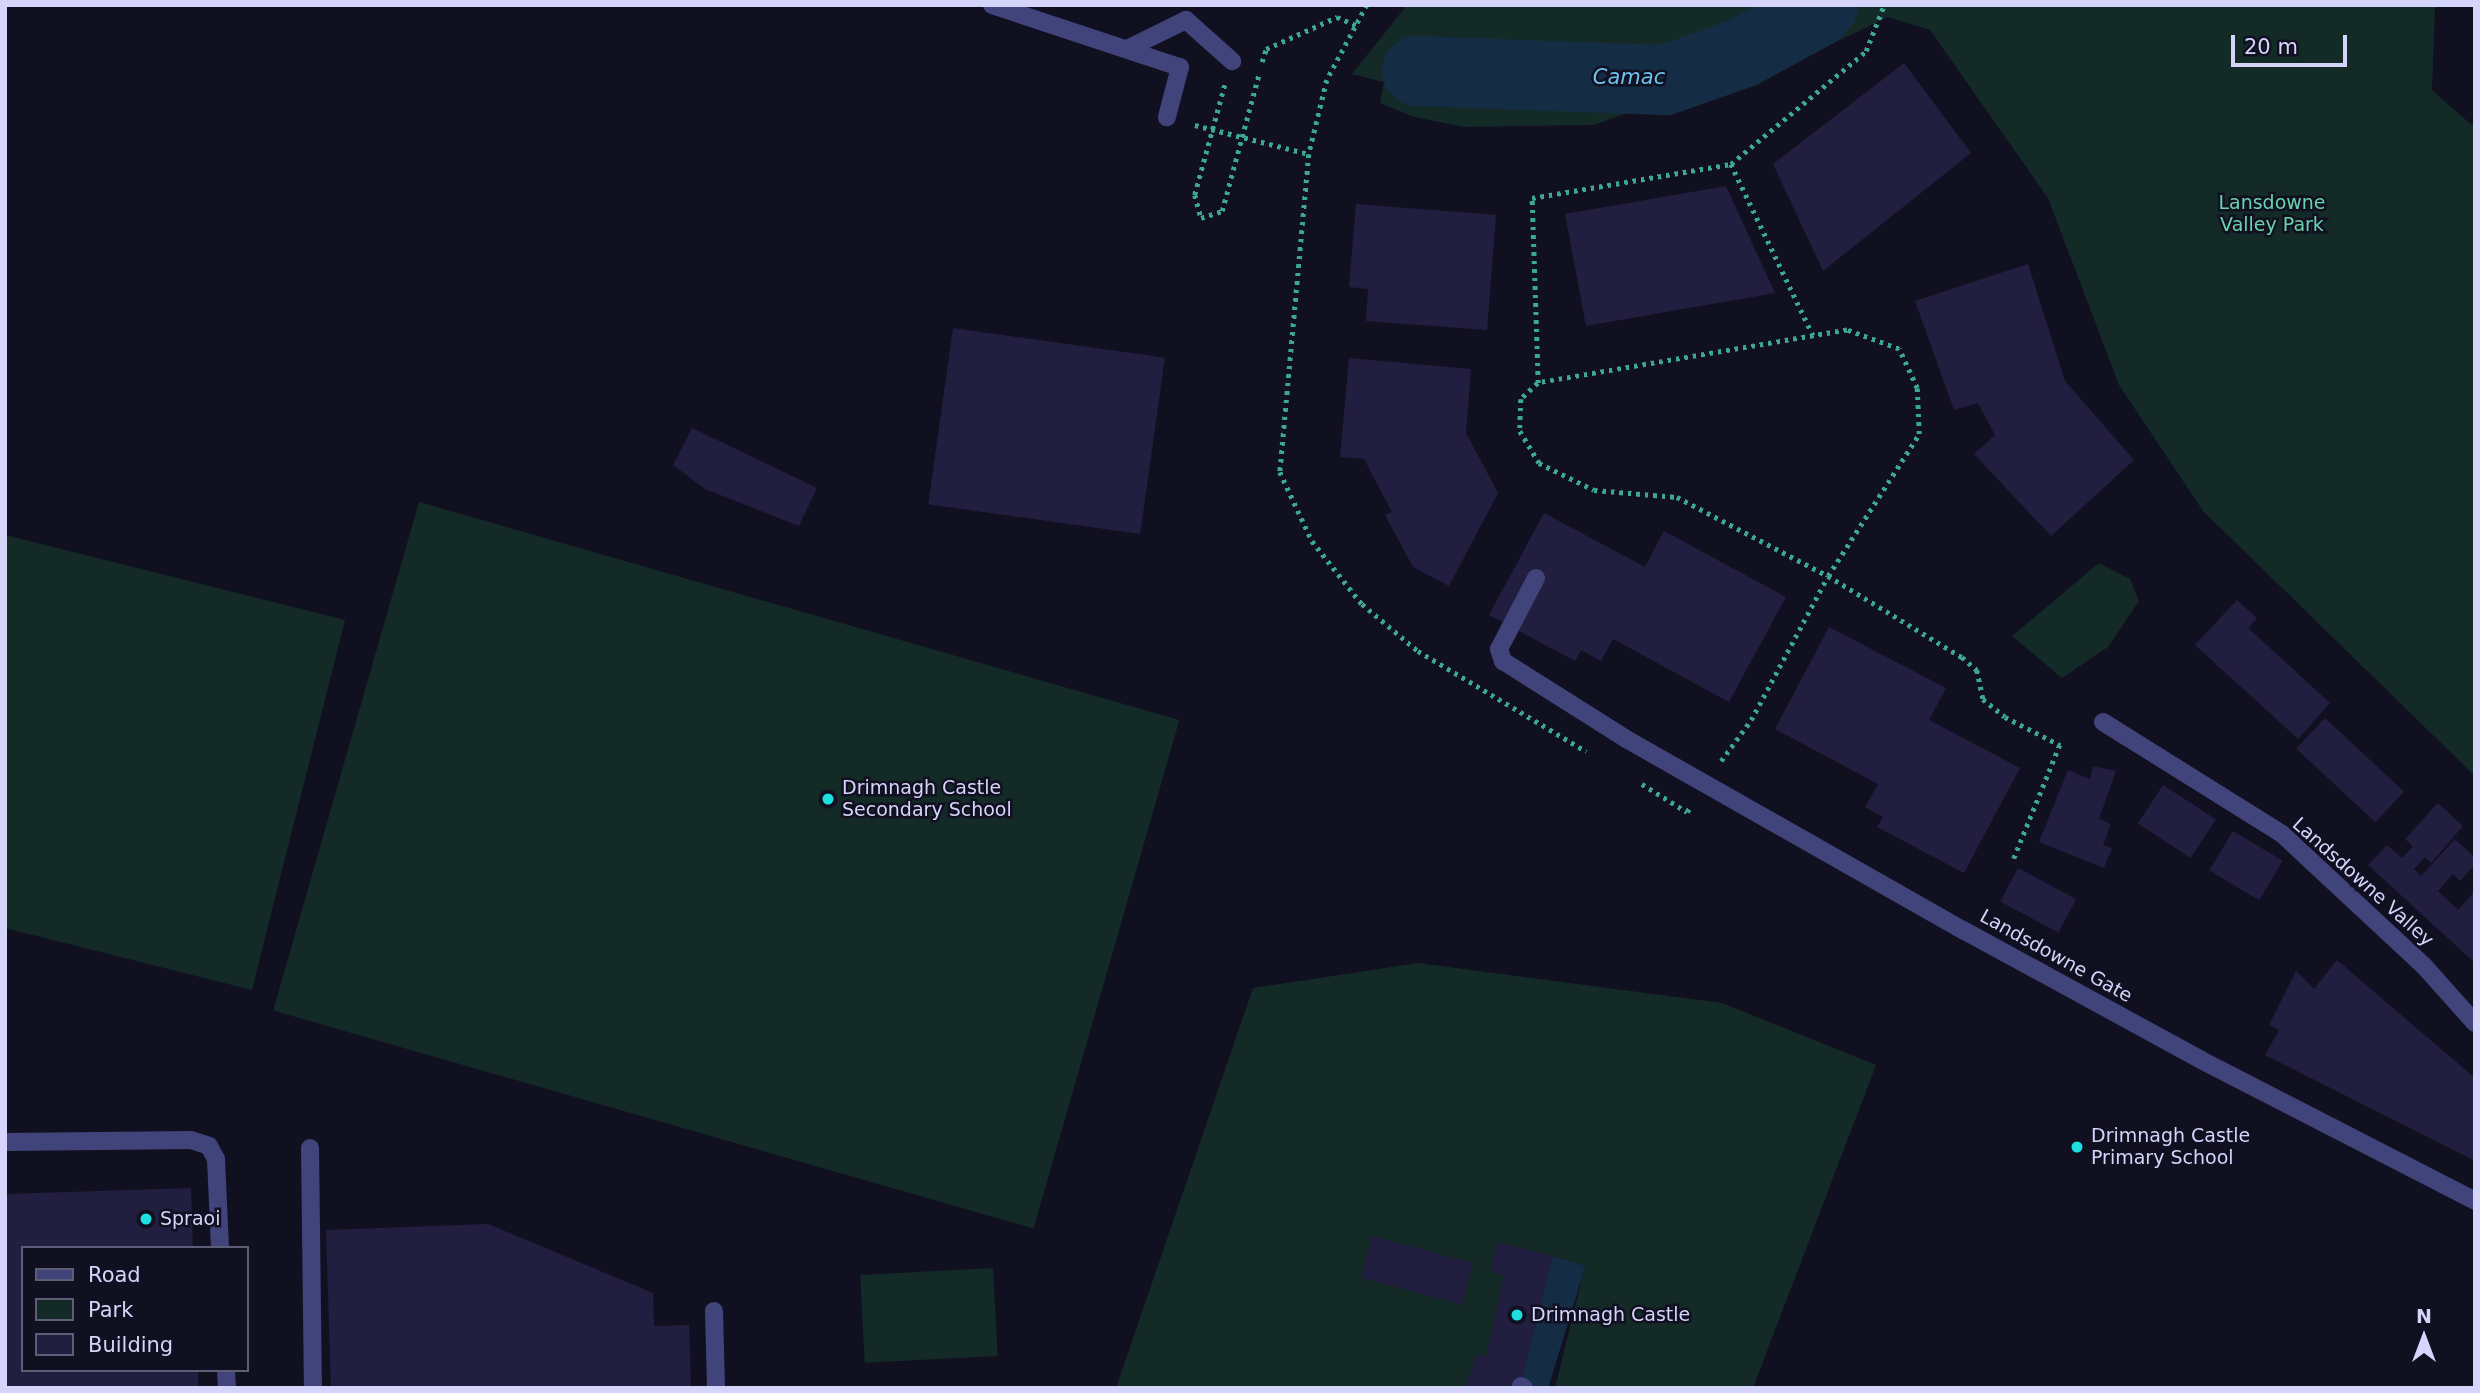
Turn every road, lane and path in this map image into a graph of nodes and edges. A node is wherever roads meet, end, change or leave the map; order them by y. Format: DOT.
graph roads {
  1 [pos="992,5"];
  2 [pos="1367,5"];
  3 [pos="1884,5"];
  4 [pos="1191,13"];
  5 [pos="1356,25"];
  6 [pos="1127,49"];
  7 [pos="1231,61"];
  8 [pos="1167,117"];
  9 [pos="1213,130"];
  10 [pos="1242,138"];
  11 [pos="1309,154"];
  12 [pos="1731,164"];
  13 [pos="1813,335"];
  14 [pos="1538,383"];
  15 [pos="1828,576"];
  16 [pos="1536,578"];
  17 [pos="2103,722"];
  18 [pos="1593,756"];
  19 [pos="1716,768"];
  20 [pos="1629,777"];
  21 [pos="1687,812"];
  22 [pos="2012,863"];
  23 [pos="2475,1023"];
  24 [pos="5,1142"];
  25 [pos="310,1148"];
  26 [pos="2475,1201"];
  27 [pos="220,1246"];
  28 [pos="714,1311"];
  29 [pos="313,1388"];
  30 [pos="716,1388"];
  1 -- 6 [label="street"];
  2 -- 5 [label="path"];
  3 -- 12 [label="path"];
  4 -- 6 [label="street"];
  4 -- 7 [label="street"];
  5 -- 10 [label="path"];
  5 -- 11 [label="path"];
  6 -- 8 [label="street"];
  7 -- 9 [label="path"];
  8 -- 9 [label="path"];
  9 -- 10 [label="path"];
  9 -- 10 [label="path"];
  10 -- 11 [label="path"];
  11 -- 18 [label="path"];
  12 -- 13 [label="path"];
  12 -- 14 [label="path"];
  13 -- 14 [label="path"];
  13 -- 15 [label="path"];
  14 -- 15 [label="path"];
  15 -- 19 [label="path"];
  15 -- 22 [label="path"];
  16 -- 26 [label="street, Landsdowne Gate"];
  17 -- 23 [label="street, Landsdowne Valley"];
  20 -- 21 [label="path"];
  24 -- 27 [label="street"];
  25 -- 29 [label="street"];
  28 -- 30 [label="street"];
}
